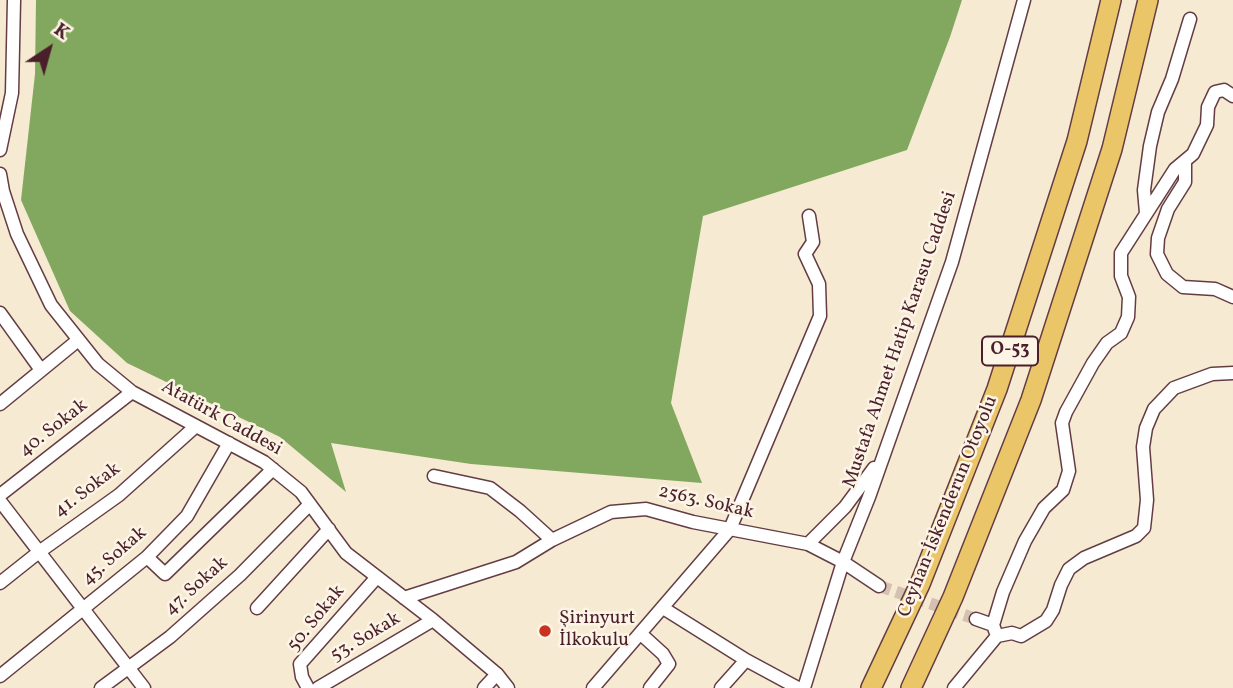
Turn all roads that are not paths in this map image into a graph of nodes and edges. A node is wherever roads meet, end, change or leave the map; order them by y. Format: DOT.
graph roads {
  1 [pos="15,0"];
  2 [pos="1024,0"];
  3 [pos="1111,0"];
  4 [pos="1148,0"];
  5 [pos="1190,19"];
  6 [pos="0,78"];
  7 [pos="12,93"];
  8 [pos="1233,96"];
  9 [pos="0,150"];
  10 [pos="1185,162"];
  11 [pos="0,174"];
  12 [pos="1146,214"];
  13 [pos="809,216"];
  14 [pos="1233,297"];
  15 [pos="0,313"];
  16 [pos="77,341"];
  17 [pos="41,370"];
  18 [pos="1233,373"];
  19 [pos="132,392"];
  20 [pos="0,404"];
  21 [pos="196,426"];
  22 [pos="229,443"];
  23 [pos="885,449"];
  24 [pos="273,469"];
  25 [pos="434,476"];
  26 [pos="0,495"];
  27 [pos="0,501"];
  28 [pos="310,503"];
  29 [pos="329,529"];
  30 [pos="730,529"];
  31 [pos="552,540"];
  32 [pos="808,544"];
  33 [pos="39,552"];
  34 [pos="147,557"];
  35 [pos="843,562"];
  36 [pos="377,577"];
  37 [pos="0,583"];
  38 [pos="879,586"];
  39 [pos="404,598"];
  40 [pos="257,608"];
  41 [pos="663,608"];
  42 [pos="83,610"];
  43 [pos="976,619"];
  44 [pos="433,620"];
  45 [pos="995,631"];
  46 [pos="641,634"];
  47 [pos="746,660"];
  48 [pos="128,667"];
  49 [pos="497,674"];
  50 [pos="0,676"];
  51 [pos="101,688"];
  52 [pos="144,688"];
  53 [pos="308,688"];
  54 [pos="318,688"];
  55 [pos="484,688"];
  56 [pos="508,688"];
  57 [pos="593,688"];
  58 [pos="650,688"];
  59 [pos="721,688"];
  60 [pos="798,688"];
  61 [pos="804,688"];
  62 [pos="871,688"];
  63 [pos="911,688"];
  64 [pos="954,688"];
  1 -- 7 [label="street"];
  2 -- 23 [label="street, Mustafa Ahmet Hatip Karasu Caddesi"];
  3 -- 62 [label="highway, Ceyhan-İskenderun Otoyolu / O-53"];
  4 -- 63 [label="highway, Ceyhan-İskenderun Otoyolu / O-53"];
  5 -- 12 [label="street"];
  6 -- 7 [label="street"];
  7 -- 9 [label="street"];
  8 -- 10 [label="street"];
  10 -- 12 [label="street"];
  10 -- 14 [label="street"];
  11 -- 16 [label="street, Atatürk Caddesi"];
  12 -- 45 [label="street"];
  13 -- 30 [label="street"];
  15 -- 17 [label="street"];
  16 -- 17 [label="street"];
  16 -- 19 [label="street, Atatürk Caddesi"];
  17 -- 20 [label="street"];
  18 -- 45 [label="street"];
  19 -- 21 [label="street, Atatürk Caddesi"];
  19 -- 26 [label="street, 40. Sokak"];
  21 -- 22 [label="street, Atatürk Caddesi"];
  21 -- 33 [label="street, 41. Sokak"];
  22 -- 24 [label="street, Atatürk Caddesi"];
  22 -- 34 [label="street, 45. Sokak"];
  23 -- 32 [label="street"];
  23 -- 35 [label="street, Mustafa Ahmet Hatip Karasu Caddesi"];
  24 -- 28 [label="street, Atatürk Caddesi"];
  24 -- 34 [label="street"];
  25 -- 31 [label="street"];
  27 -- 33 [label="street"];
  28 -- 29 [label="street, Atatürk Caddesi"];
  28 -- 48 [label="street, 47. Sokak"];
  29 -- 36 [label="street, Atatürk Caddesi"];
  29 -- 40 [label="street"];
  30 -- 31 [label="street, 2563. Sokak"];
  30 -- 32 [label="street, 2563. Sokak"];
  30 -- 41 [label="street"];
  31 -- 39 [label="street, 2563. Sokak"];
  32 -- 35 [label="street, 2563. Sokak"];
  33 -- 37 [label="street, 41. Sokak"];
  33 -- 42 [label="street"];
  34 -- 42 [label="street, 45. Sokak"];
  35 -- 38 [label="street, 2563. Sokak"];
  35 -- 61 [label="street, Mustafa Ahmet Hatip Karasu Caddesi"];
  36 -- 39 [label="street, Atatürk Caddesi"];
  36 -- 53 [label="street, 50. Sokak"];
  39 -- 44 [label="street, Atatürk Caddesi"];
  41 -- 46 [label="street"];
  41 -- 47 [label="street"];
  42 -- 48 [label="street"];
  42 -- 50 [label="street, 45. Sokak"];
  43 -- 45 [label="street"];
  44 -- 49 [label="street, Atatürk Caddesi"];
  44 -- 54 [label="street, 53. Sokak"];
  45 -- 64 [label="street"];
  46 -- 57 [label="street"];
  46 -- 58 [label="street"];
  47 -- 59 [label="street"];
  47 -- 60 [label="street"];
  48 -- 51 [label="street, 47. Sokak"];
  48 -- 52 [label="street"];
  49 -- 55 [label="street"];
  49 -- 56 [label="street, Atatürk Caddesi"];
}
